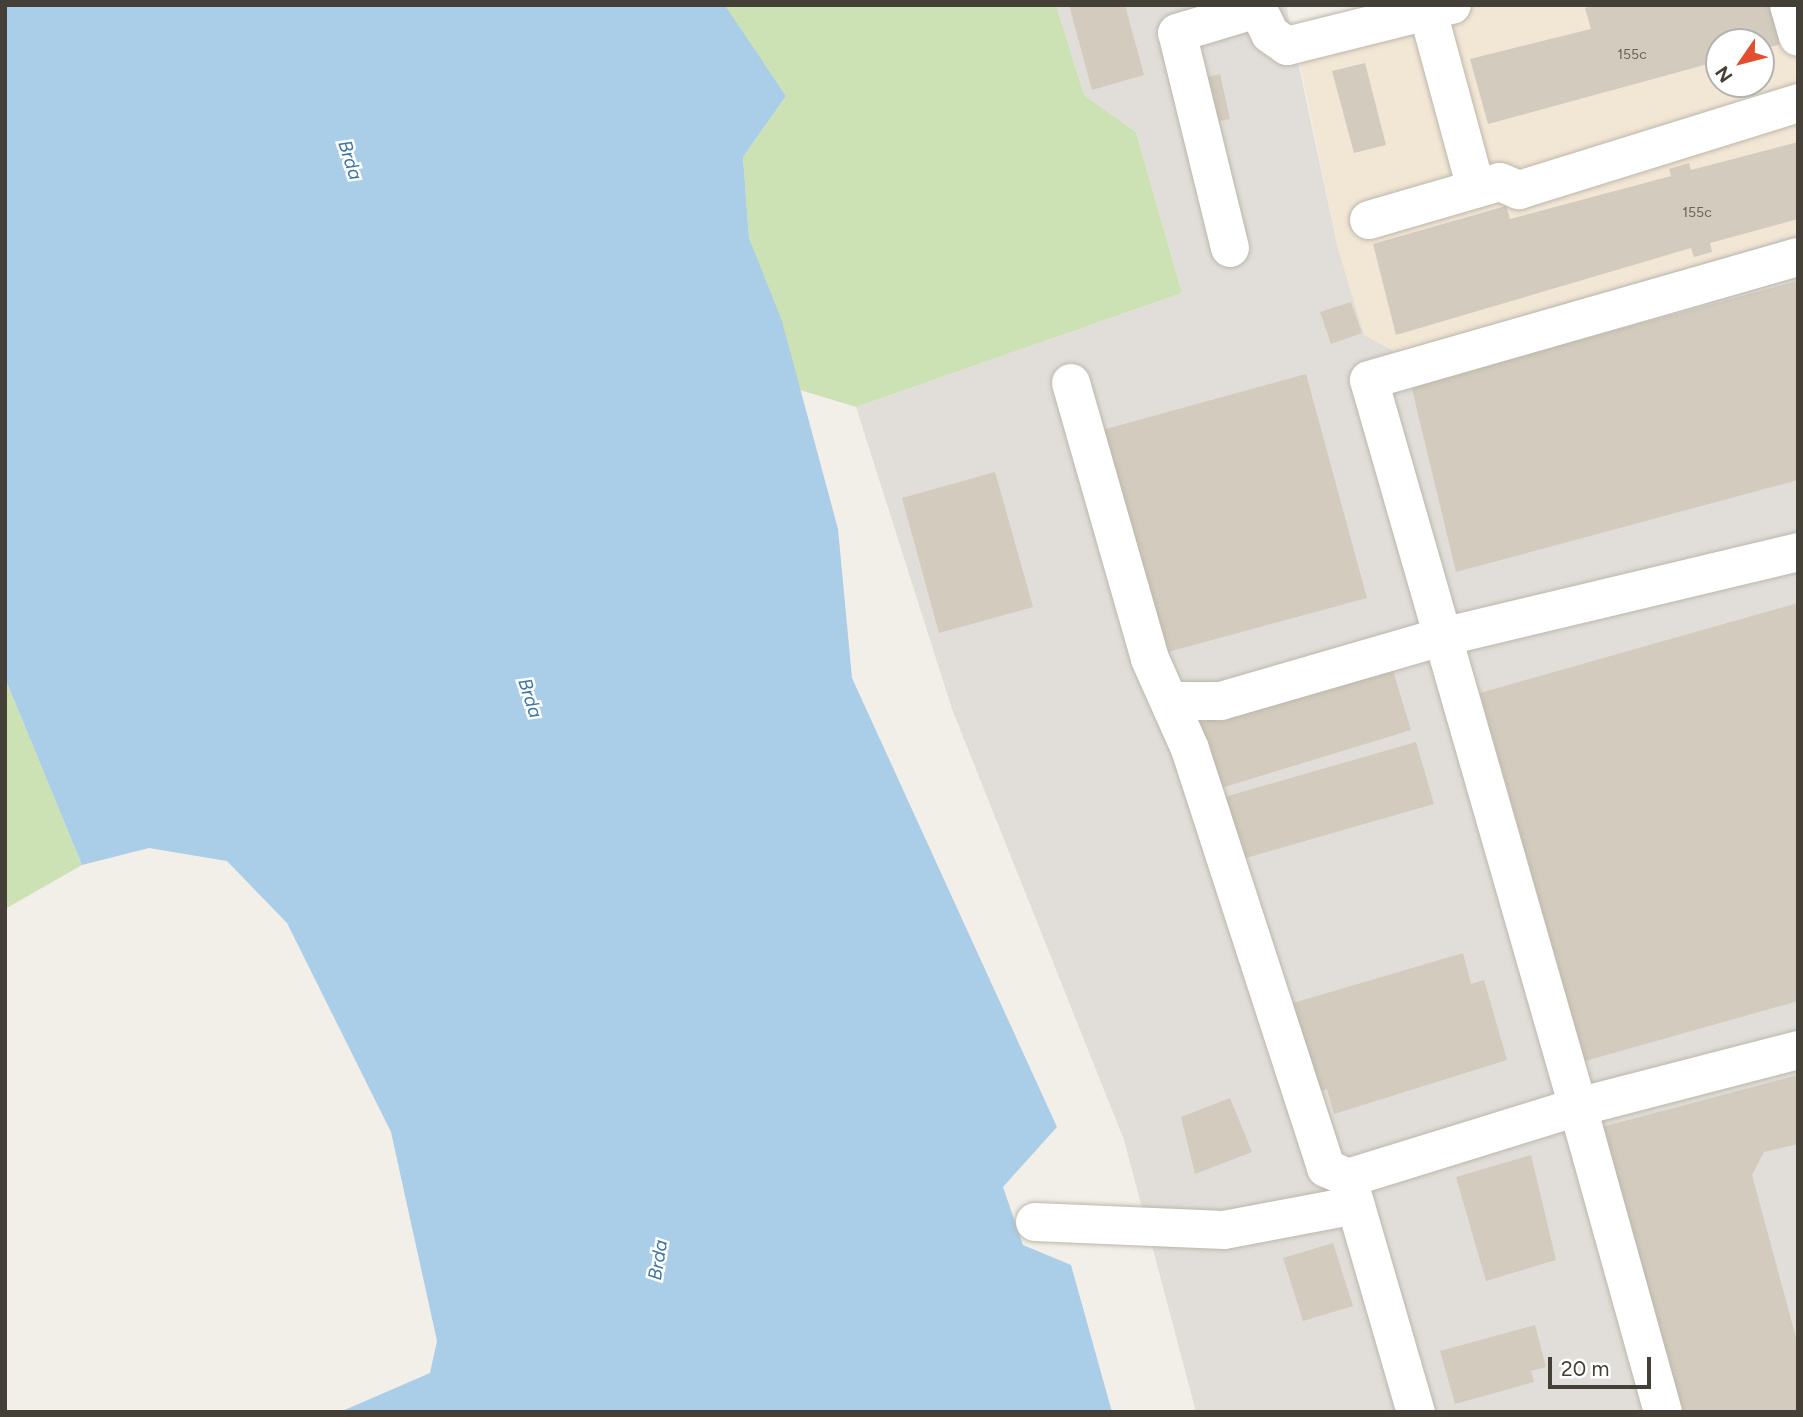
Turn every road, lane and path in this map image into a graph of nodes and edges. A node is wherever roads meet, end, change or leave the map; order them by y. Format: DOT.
graph roads {
  1 [pos="1789,5"];
  2 [pos="1256,7"];
  3 [pos="1440,9"];
  4 [pos="1798,37"];
  5 [pos="1798,103"];
  6 [pos="1476,189"];
  7 [pos="1369,220"];
  8 [pos="1230,248"];
  9 [pos="1798,257"];
  10 [pos="1071,383"];
  11 [pos="1798,552"];
  12 [pos="1442,637"];
  13 [pos="1174,701"];
  14 [pos="1798,1050"];
  15 [pos="1578,1107"];
  16 [pos="1352,1192"];
  17 [pos="1035,1222"];
  18 [pos="1416,1412"];
  19 [pos="1663,1412"];
  1 -- 4 [label="lane"];
  2 -- 3 [label="lane"];
  2 -- 8 [label="lane"];
  3 -- 6 [label="lane"];
  5 -- 6 [label="lane"];
  6 -- 7 [label="lane"];
  9 -- 12 [label="lane"];
  10 -- 13 [label="lane"];
  11 -- 12 [label="lane"];
  12 -- 13 [label="lane"];
  12 -- 15 [label="lane"];
  13 -- 16 [label="lane"];
  14 -- 15 [label="lane"];
  15 -- 16 [label="lane"];
  15 -- 19 [label="lane"];
  16 -- 17 [label="lane"];
  16 -- 18 [label="lane"];
}
